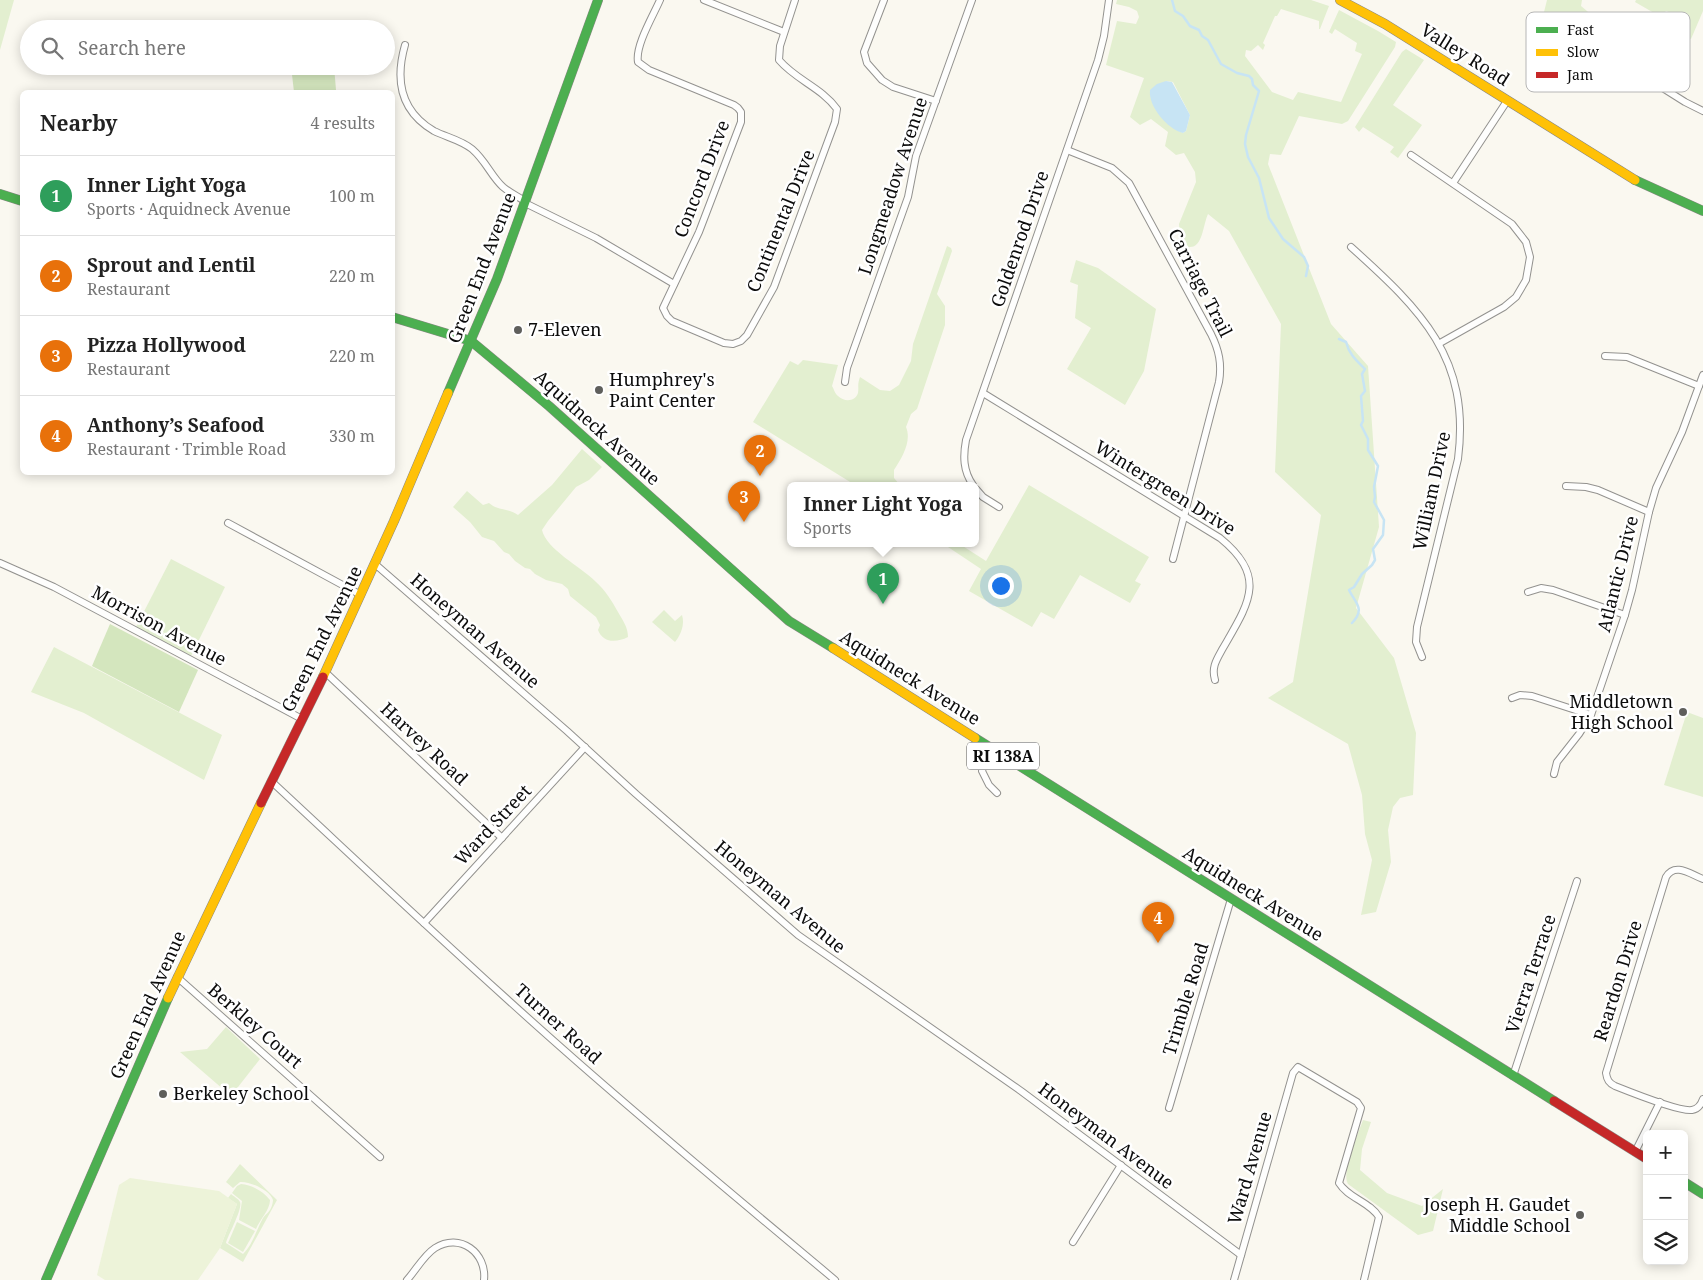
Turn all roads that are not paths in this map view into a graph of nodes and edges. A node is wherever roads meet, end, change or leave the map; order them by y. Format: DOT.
graph roads {
  1 [pos="598,0"];
  2 [pos="660,0"];
  3 [pos="704,0"];
  4 [pos="795,0"];
  5 [pos="884,0"];
  6 [pos="972,0"];
  7 [pos="1109,0"];
  8 [pos="1340,0"];
  9 [pos="784,32"];
  10 [pos="405,44"];
  11 [pos="1669,92"];
  12 [pos="936,101"];
  13 [pos="1507,101"];
  14 [pos="1703,111"];
  15 [pos="1067,150"];
  16 [pos="1411,155"];
  17 [pos="1453,183"];
  18 [pos="0,194"];
  19 [pos="20,200"];
  20 [pos="525,203"];
  21 [pos="1703,211"];
  22 [pos="1351,247"];
  23 [pos="674,284"];
  24 [pos="395,318"];
  25 [pos="471,341"];
  26 [pos="1440,343"];
  27 [pos="1605,356"];
  28 [pos="1703,376"];
  29 [pos="845,382"];
  30 [pos="1699,386"];
  31 [pos="983,393"];
  32 [pos="972,482"];
  33 [pos="1566,486"];
  34 [pos="979,492"];
  35 [pos="1000,507"];
  36 [pos="1649,512"];
  37 [pos="1184,516"];
  38 [pos="228,523"];
  39 [pos="1173,559"];
  40 [pos="0,563"];
  41 [pos="375,564"];
  42 [pos="1528,592"];
  43 [pos="360,595"];
  44 [pos="1625,615"];
  45 [pos="1422,657"];
  46 [pos="324,672"];
  47 [pos="1215,680"];
  48 [pos="1512,698"];
  49 [pos="1591,715"];
  50 [pos="302,719"];
  51 [pos="585,747"];
  52 [pos="991,748"];
  53 [pos="1554,774"];
  54 [pos="271,781"];
  55 [pos="997,793"];
  56 [pos="502,838"];
  57 [pos="1703,879"];
  58 [pos="1578,881"];
  59 [pos="1231,899"];
  60 [pos="424,923"];
  61 [pos="177,977"];
  62 [pos="1513,1076"];
  63 [pos="1703,1100"];
  64 [pos="1660,1102"];
  65 [pos="1169,1108"];
  66 [pos="1635,1152"];
  67 [pos="380,1157"];
  68 [pos="1643,1157"];
  69 [pos="1121,1166"];
  70 [pos="1688,1185"];
  71 [pos="1703,1194"];
  72 [pos="1073,1242"];
  73 [pos="1241,1255"];
  74 [pos="46,1280"];
  75 [pos="408,1280"];
  76 [pos="484,1280"];
  77 [pos="834,1280"];
  78 [pos="1234,1280"];
  79 [pos="1364,1280"];
  1 -- 20 [label="main road, Green End Avenue"];
  2 -- 23 [label="street, Concord Drive"];
  3 -- 9 [label="street"];
  4 -- 9 [label="street, Continental Drive"];
  5 -- 12 [label="street"];
  6 -- 12 [label="street, Longmeadow Avenue"];
  7 -- 15 [label="street, Goldenrod Drive"];
  8 -- 13 [label="main road, Valley Road"];
  9 -- 23 [label="street, Continental Drive"];
  10 -- 20 [label="street"];
  11 -- 14 [label="street"];
  12 -- 29 [label="street, Longmeadow Avenue"];
  13 -- 17 [label="street"];
  13 -- 21 [label="main road, Valley Road"];
  15 -- 31 [label="street, Goldenrod Drive"];
  15 -- 37 [label="street, Carriage Trail"];
  16 -- 17 [label="street"];
  17 -- 26 [label="street"];
  18 -- 19 [label="main road"];
  20 -- 23 [label="street"];
  20 -- 25 [label="main road, Green End Avenue"];
  22 -- 26 [label="street, William Drive"];
  24 -- 25 [label="main road, Aquidneck Avenue / RI 138A"];
  25 -- 41 [label="main road, Green End Avenue"];
  25 -- 52 [label="main road, Aquidneck Avenue / RI 138A"];
  26 -- 45 [label="street, William Drive"];
  27 -- 30 [label="street"];
  28 -- 30 [label="street, Atlantic Drive"];
  30 -- 36 [label="street, Atlantic Drive"];
  31 -- 32 [label="street, Goldenrod Drive"];
  31 -- 37 [label="street, Wintergreen Drive"];
  33 -- 36 [label="street"];
  34 -- 35 [label="street"];
  36 -- 44 [label="street, Atlantic Drive"];
  37 -- 39 [label="street, Carriage Trail"];
  37 -- 47 [label="street, Wintergreen Drive"];
  38 -- 43 [label="street"];
  40 -- 50 [label="street, Morrison Avenue"];
  41 -- 43 [label="main road, Green End Avenue"];
  41 -- 51 [label="street, Honeyman Avenue"];
  42 -- 44 [label="street"];
  43 -- 46 [label="main road, Green End Avenue"];
  44 -- 49 [label="street, Atlantic Drive"];
  46 -- 50 [label="main road, Green End Avenue"];
  46 -- 56 [label="street, Harvey Road"];
  48 -- 49 [label="street"];
  49 -- 53 [label="street, Atlantic Drive"];
  50 -- 54 [label="main road, Green End Avenue"];
  51 -- 56 [label="street, Ward Street"];
  51 -- 69 [label="street, Honeyman Avenue"];
  52 -- 55 [label="street"];
  52 -- 59 [label="main road, Aquidneck Avenue / RI 138A"];
  54 -- 60 [label="street, Turner Road"];
  54 -- 61 [label="main road, Green End Avenue"];
  56 -- 60 [label="street, Ward Street"];
  57 -- 64 [label="street, Reardon Drive"];
  58 -- 62 [label="street, Vierra Terrace"];
  59 -- 62 [label="main road, Aquidneck Avenue / RI 138A"];
  59 -- 65 [label="street, Trimble Road"];
  60 -- 77 [label="street, Turner Road"];
  61 -- 67 [label="street, Berkley Court"];
  61 -- 74 [label="main road, Green End Avenue"];
  62 -- 66 [label="main road, Aquidneck Avenue / RI 138A"];
  63 -- 64 [label="street, Reardon Drive"];
  64 -- 66 [label="street"];
  66 -- 68 [label="main road, Aquidneck Avenue / RI 138A"];
  69 -- 72 [label="street"];
  69 -- 73 [label="street, Honeyman Avenue"];
  70 -- 71 [label="main road"];
  73 -- 78 [label="street, Ward Avenue"];
  73 -- 79 [label="street, Ward Avenue"];
  75 -- 76 [label="street"];
}
